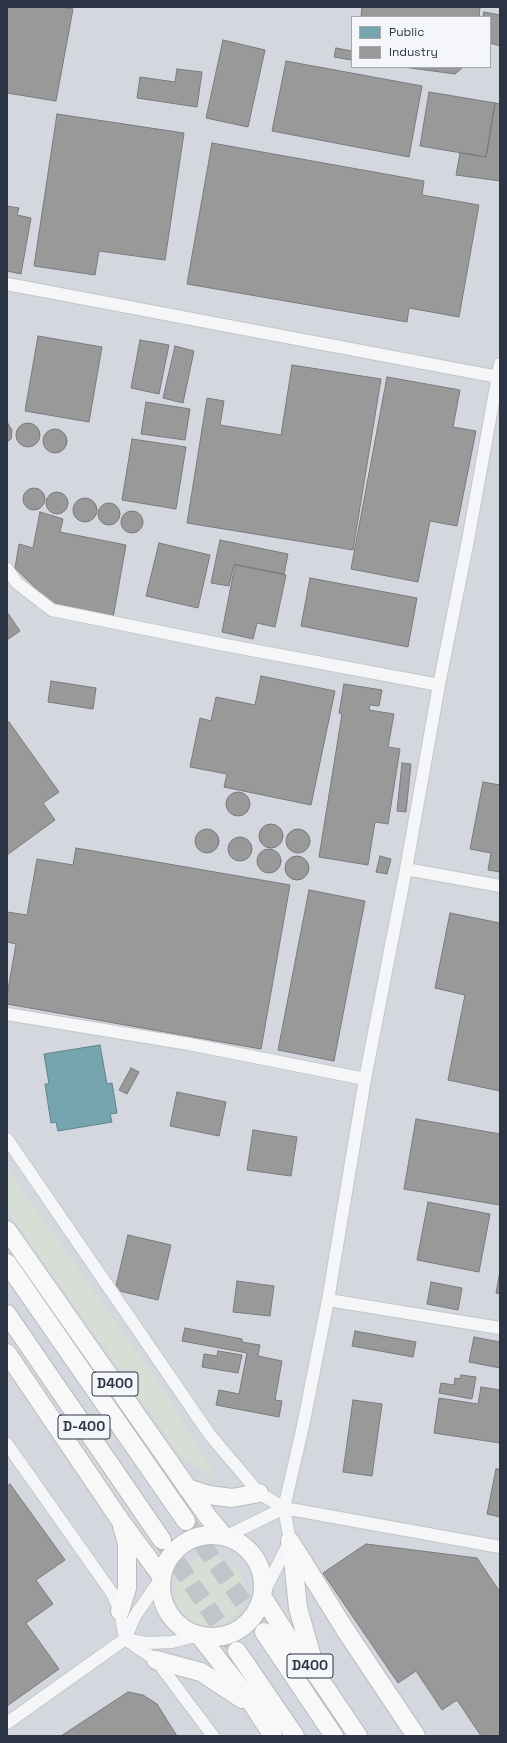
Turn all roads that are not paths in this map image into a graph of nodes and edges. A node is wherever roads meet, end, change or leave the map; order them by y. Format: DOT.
graph roads {
  1 [pos="7,284"];
  2 [pos="500,364"];
  3 [pos="498,377"];
  4 [pos="7,568"];
  5 [pos="439,685"];
  6 [pos="406,869"];
  7 [pos="500,886"];
  8 [pos="7,1014"];
  9 [pos="365,1079"];
  10 [pos="7,1139"];
  11 [pos="7,1230"];
  12 [pos="7,1263"];
  13 [pos="328,1300"];
  14 [pos="7,1314"];
  15 [pos="500,1328"];
  16 [pos="7,1354"];
  17 [pos="7,1444"];
  18 [pos="187,1488"];
  19 [pos="259,1493"];
  20 [pos="284,1508"];
  21 [pos="120,1520"];
  22 [pos="186,1521"];
  23 [pos="225,1537"];
  24 [pos="162,1540"];
  25 [pos="290,1541"];
  26 [pos="500,1547"];
  27 [pos="162,1577"];
  28 [pos="262,1596"];
  29 [pos="120,1611"];
  30 [pos="264,1632"];
  31 [pos="199,1635"];
  32 [pos="125,1639"];
  33 [pos="237,1651"];
  34 [pos="156,1660"];
  35 [pos="319,1678"];
  36 [pos="255,1708"];
  37 [pos="7,1723"];
  38 [pos="213,1736"];
  39 [pos="273,1736"];
  40 [pos="295,1736"];
  41 [pos="334,1736"];
  42 [pos="358,1736"];
  43 [pos="416,1736"];
  1 -- 3 [label="street"];
  2 -- 3 [label="street"];
  3 -- 5 [label="street"];
  4 -- 5 [label="street"];
  5 -- 6 [label="street"];
  6 -- 7 [label="street"];
  6 -- 9 [label="street"];
  8 -- 9 [label="street"];
  9 -- 13 [label="street"];
  10 -- 19 [label="street"];
  11 -- 18 [label="highway, D400"];
  12 -- 22 [label="highway, D-400"];
  13 -- 15 [label="street"];
  13 -- 20 [label="street"];
  14 -- 24 [label="highway, D-400"];
  16 -- 21 [label="highway"];
  17 -- 29 [label="street"];
  18 -- 19 [label="highway"];
  18 -- 23 [label="highway, D400"];
  19 -- 20 [label="street"];
  20 -- 23 [label="street"];
  20 -- 25 [label="street"];
  20 -- 26 [label="street"];
  21 -- 27 [label="highway"];
  21 -- 29 [label="highway"];
  23 -- 27 [label="highway, D400"];
  23 -- 28 [label="highway, D400"];
  25 -- 28 [label="street"];
  25 -- 35 [label="highway, D400"];
  25 -- 43 [label="highway"];
  27 -- 31 [label="highway, D400"];
  27 -- 32 [label="street"];
  28 -- 31 [label="highway, D400"];
  28 -- 35 [label="highway, D400"];
  29 -- 32 [label="street"];
  30 -- 41 [label="highway, D400"];
  31 -- 32 [label="street"];
  31 -- 36 [label="highway, D400"];
  32 -- 34 [label="street"];
  32 -- 37 [label="street"];
  33 -- 40 [label="highway"];
  34 -- 36 [label="highway, D400"];
  34 -- 38 [label="street"];
  35 -- 42 [label="highway, D400"];
  36 -- 39 [label="highway, D400"];
}
